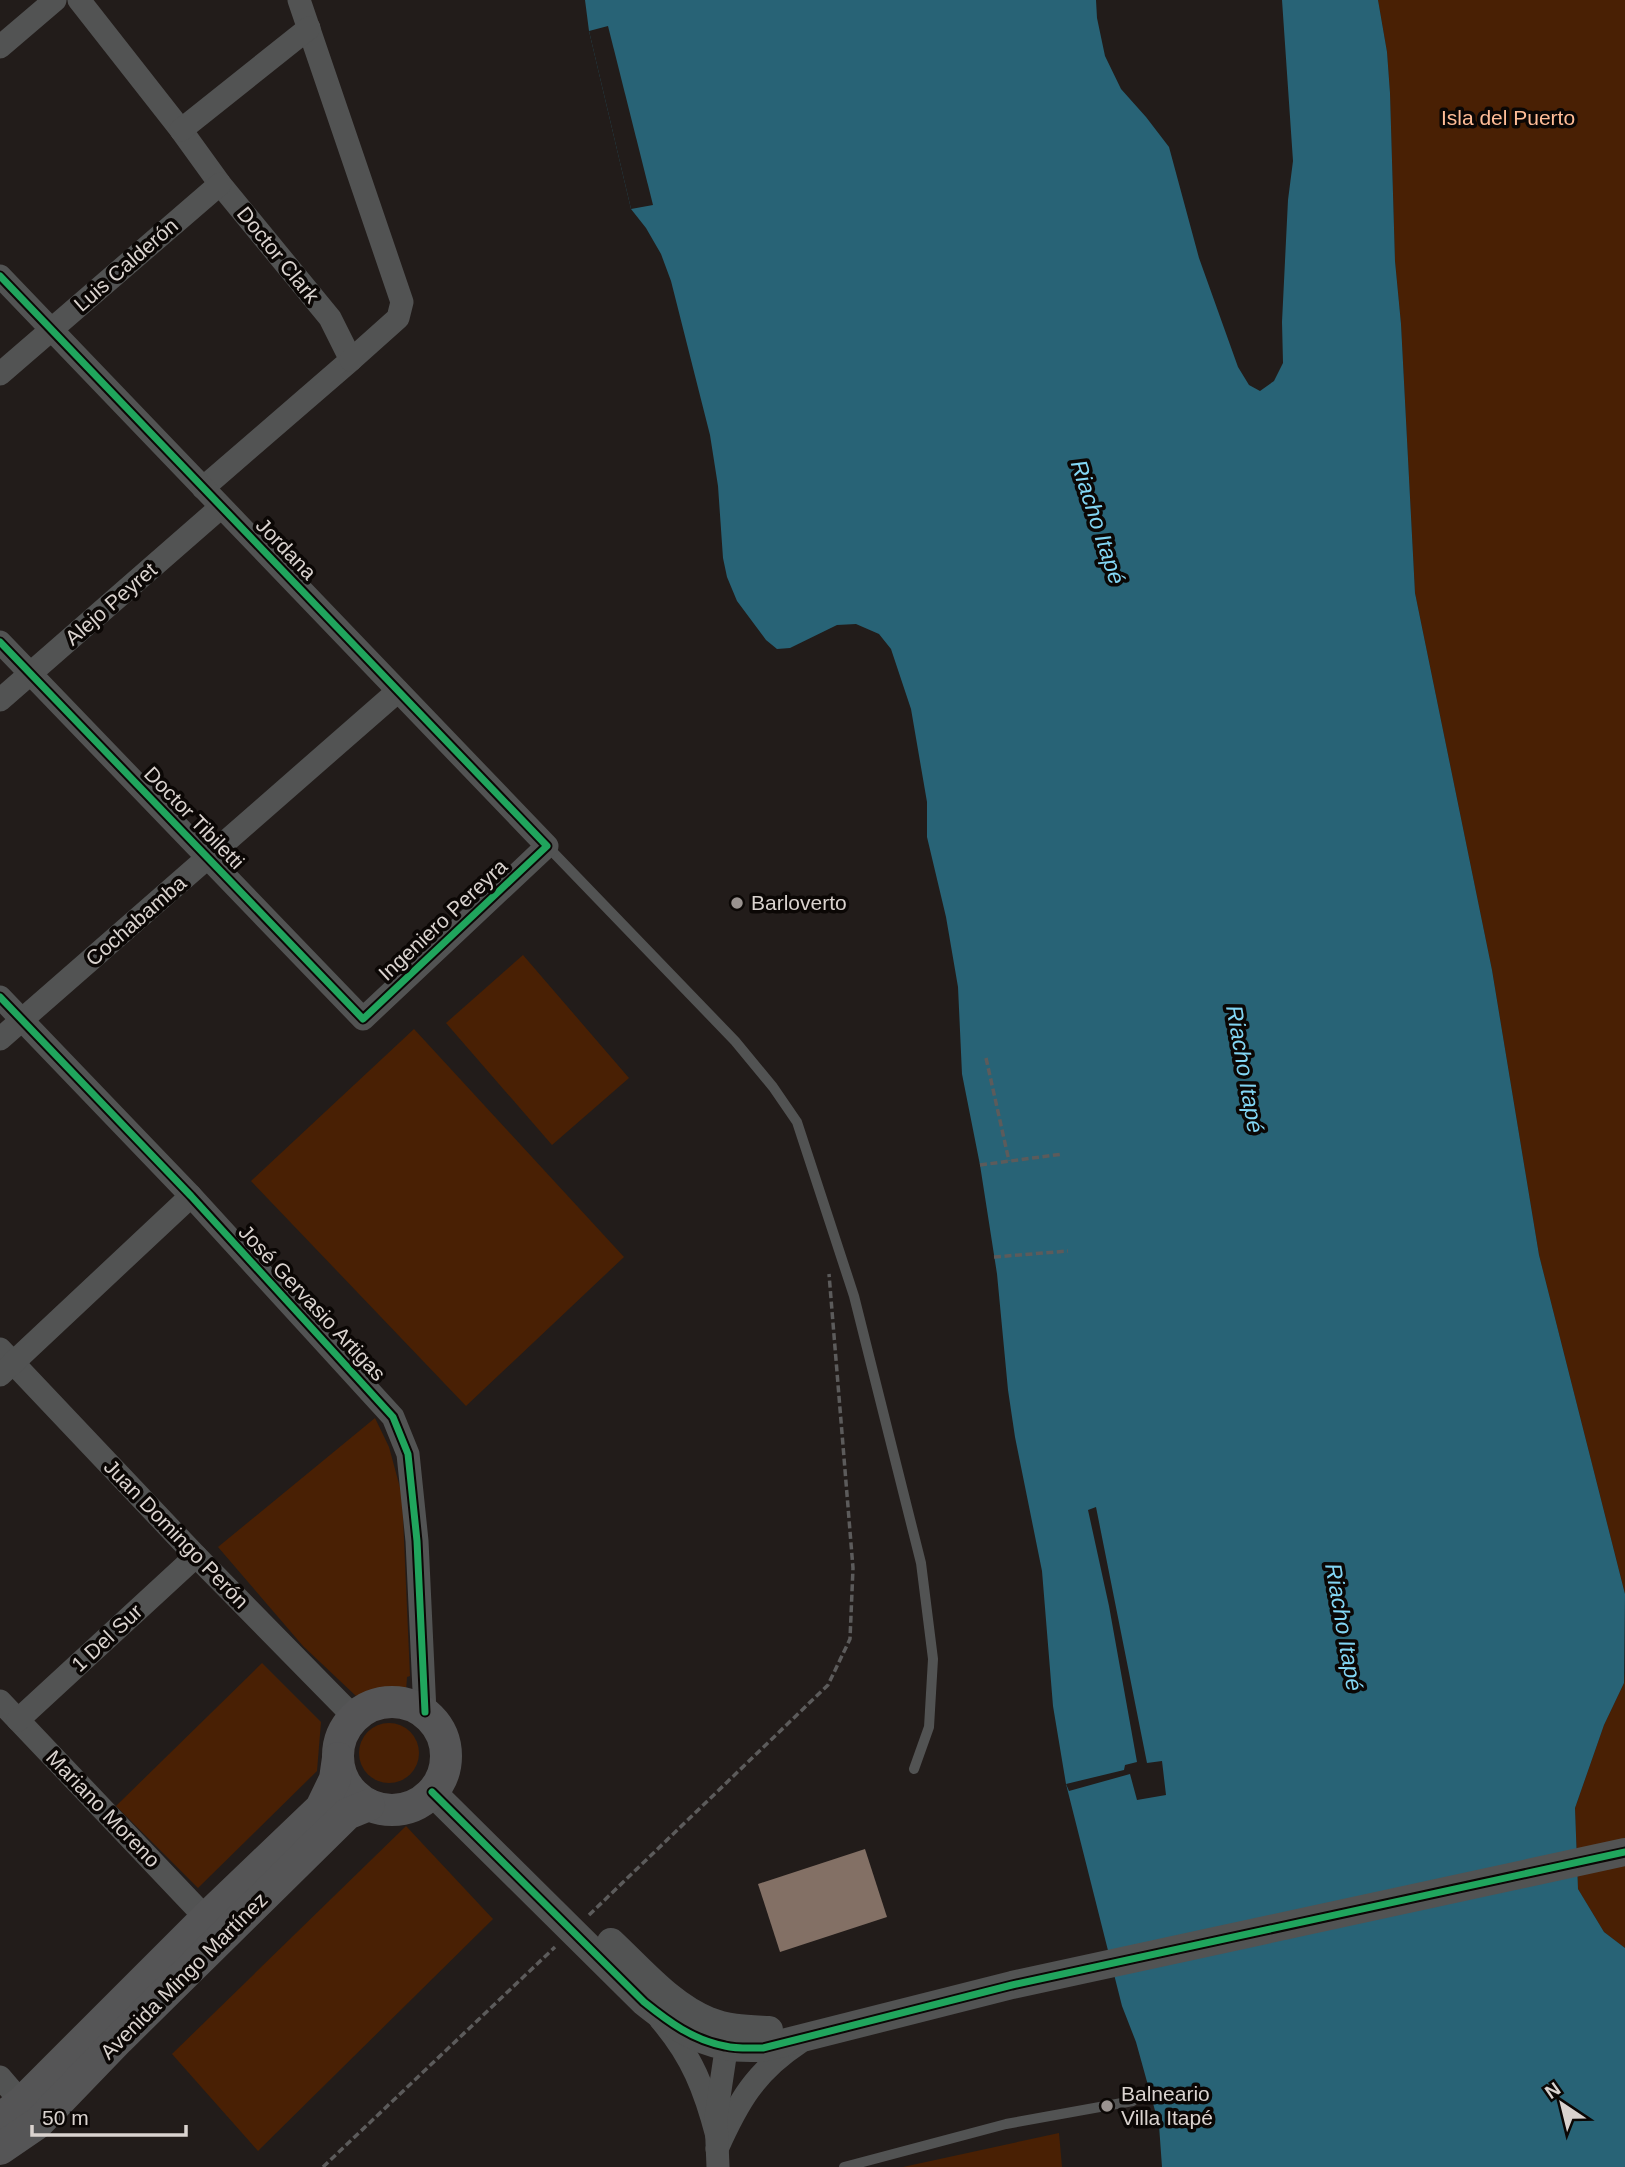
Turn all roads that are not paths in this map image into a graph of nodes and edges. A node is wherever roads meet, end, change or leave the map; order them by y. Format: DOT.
graph roads {
  1 [pos="55,0"];
  2 [pos="79,0"];
  3 [pos="299,0"];
  4 [pos="309,28"];
  5 [pos="0,47"];
  6 [pos="181,130"];
  7 [pos="220,184"];
  8 [pos="0,276"];
  9 [pos="51,330"];
  10 [pos="351,360"];
  11 [pos="0,374"];
  12 [pos="203,488"];
  13 [pos="221,507"];
  14 [pos="0,642"];
  15 [pos="31,673"];
  16 [pos="398,691"];
  17 [pos="0,700"];
  18 [pos="547,846"];
  19 [pos="208,858"];
  20 [pos="0,998"];
  21 [pos="363,1019"];
  22 [pos="22,1020"];
  23 [pos="0,1039"];
  24 [pos="191,1196"];
  25 [pos="4,1362"];
  26 [pos="196,1556"];
  27 [pos="0,1701"];
  28 [pos="425,1712"];
  29 [pos="354,1717"];
  30 [pos="18,1720"];
  31 [pos="338,1758"];
  32 [pos="914,1769"];
  33 [pos="437,1784"];
  34 [pos="369,1805"];
  35 [pos="1625,1852"];
  36 [pos="206,1918"];
  37 [pos="579,1924"];
  38 [pos="641,1999"];
  39 [pos="814,2036"];
  40 [pos="728,2037"];
  41 [pos="0,2077"];
  42 [pos="1133,2101"];
  43 [pos="20,2114"];
  44 [pos="0,2149"];
  45 [pos="717,2151"];
  46 [pos="844,2167"];
  1 -- 5 [label="street"];
  2 -- 6 [label="street, Doctor Clark"];
  3 -- 4 [label="street"];
  4 -- 6 [label="street"];
  4 -- 10 [label="street"];
  6 -- 7 [label="street, Doctor Clark"];
  7 -- 9 [label="street, Luis Calderón"];
  7 -- 10 [label="street, Doctor Clark"];
  8 -- 9 [label="street, Jordana"];
  9 -- 11 [label="street, Luis Calderón"];
  9 -- 12 [label="street, Jordana"];
  10 -- 12 [label="street"];
  12 -- 13 [label="street, Jordana"];
  13 -- 15 [label="street, Alejo Peyret"];
  13 -- 16 [label="street, Jordana"];
  14 -- 15 [label="street, Doctor Tibiletti"];
  15 -- 17 [label="street, Alejo Peyret"];
  15 -- 19 [label="street, Doctor Tibiletti"];
  16 -- 18 [label="street, Jordana"];
  16 -- 19 [label="street, Cochabamba"];
  18 -- 21 [label="street, Ingeniero Pereyra"];
  18 -- 32 [label="lane"];
  19 -- 21 [label="street, Doctor Tibiletti"];
  19 -- 22 [label="street, Cochabamba"];
  20 -- 22 [label="street, José Gervasio Artigas"];
  22 -- 23 [label="street, Cochabamba"];
  22 -- 24 [label="street, José Gervasio Artigas"];
  24 -- 25 [label="street"];
  24 -- 28 [label="street, José Gervasio Artigas"];
  25 -- 26 [label="street, Juan Domingo Perón"];
  26 -- 29 [label="street, Juan Domingo Perón"];
  26 -- 30 [label="street, 1 Del Sur"];
  27 -- 30 [label="street, Mariano Moreno"];
  28 -- 29 [label="main road"];
  28 -- 33 [label="main road"];
  29 -- 31 [label="main road"];
  30 -- 36 [label="street, Mariano Moreno"];
  31 -- 34 [label="main road"];
  31 -- 36 [label="main road, Avenida Mingo Martínez"];
  33 -- 34 [label="main road"];
  33 -- 37 [label="street"];
  34 -- 43 [label="main road, Avenida Mingo Martínez"];
  35 -- 39 [label="street"];
  36 -- 43 [label="main road, Avenida Mingo Martínez"];
  37 -- 38 [label="street"];
  37 -- 40 [label="street"];
  38 -- 40 [label="street"];
  38 -- 45 [label="street"];
  39 -- 40 [label="street"];
  39 -- 45 [label="street"];
  40 -- 45 [label="street"];
  41 -- 43 [label="street"];
  42 -- 46 [label="lane"];
  43 -- 44 [label="main road, Avenida Mingo Martínez"];
}
